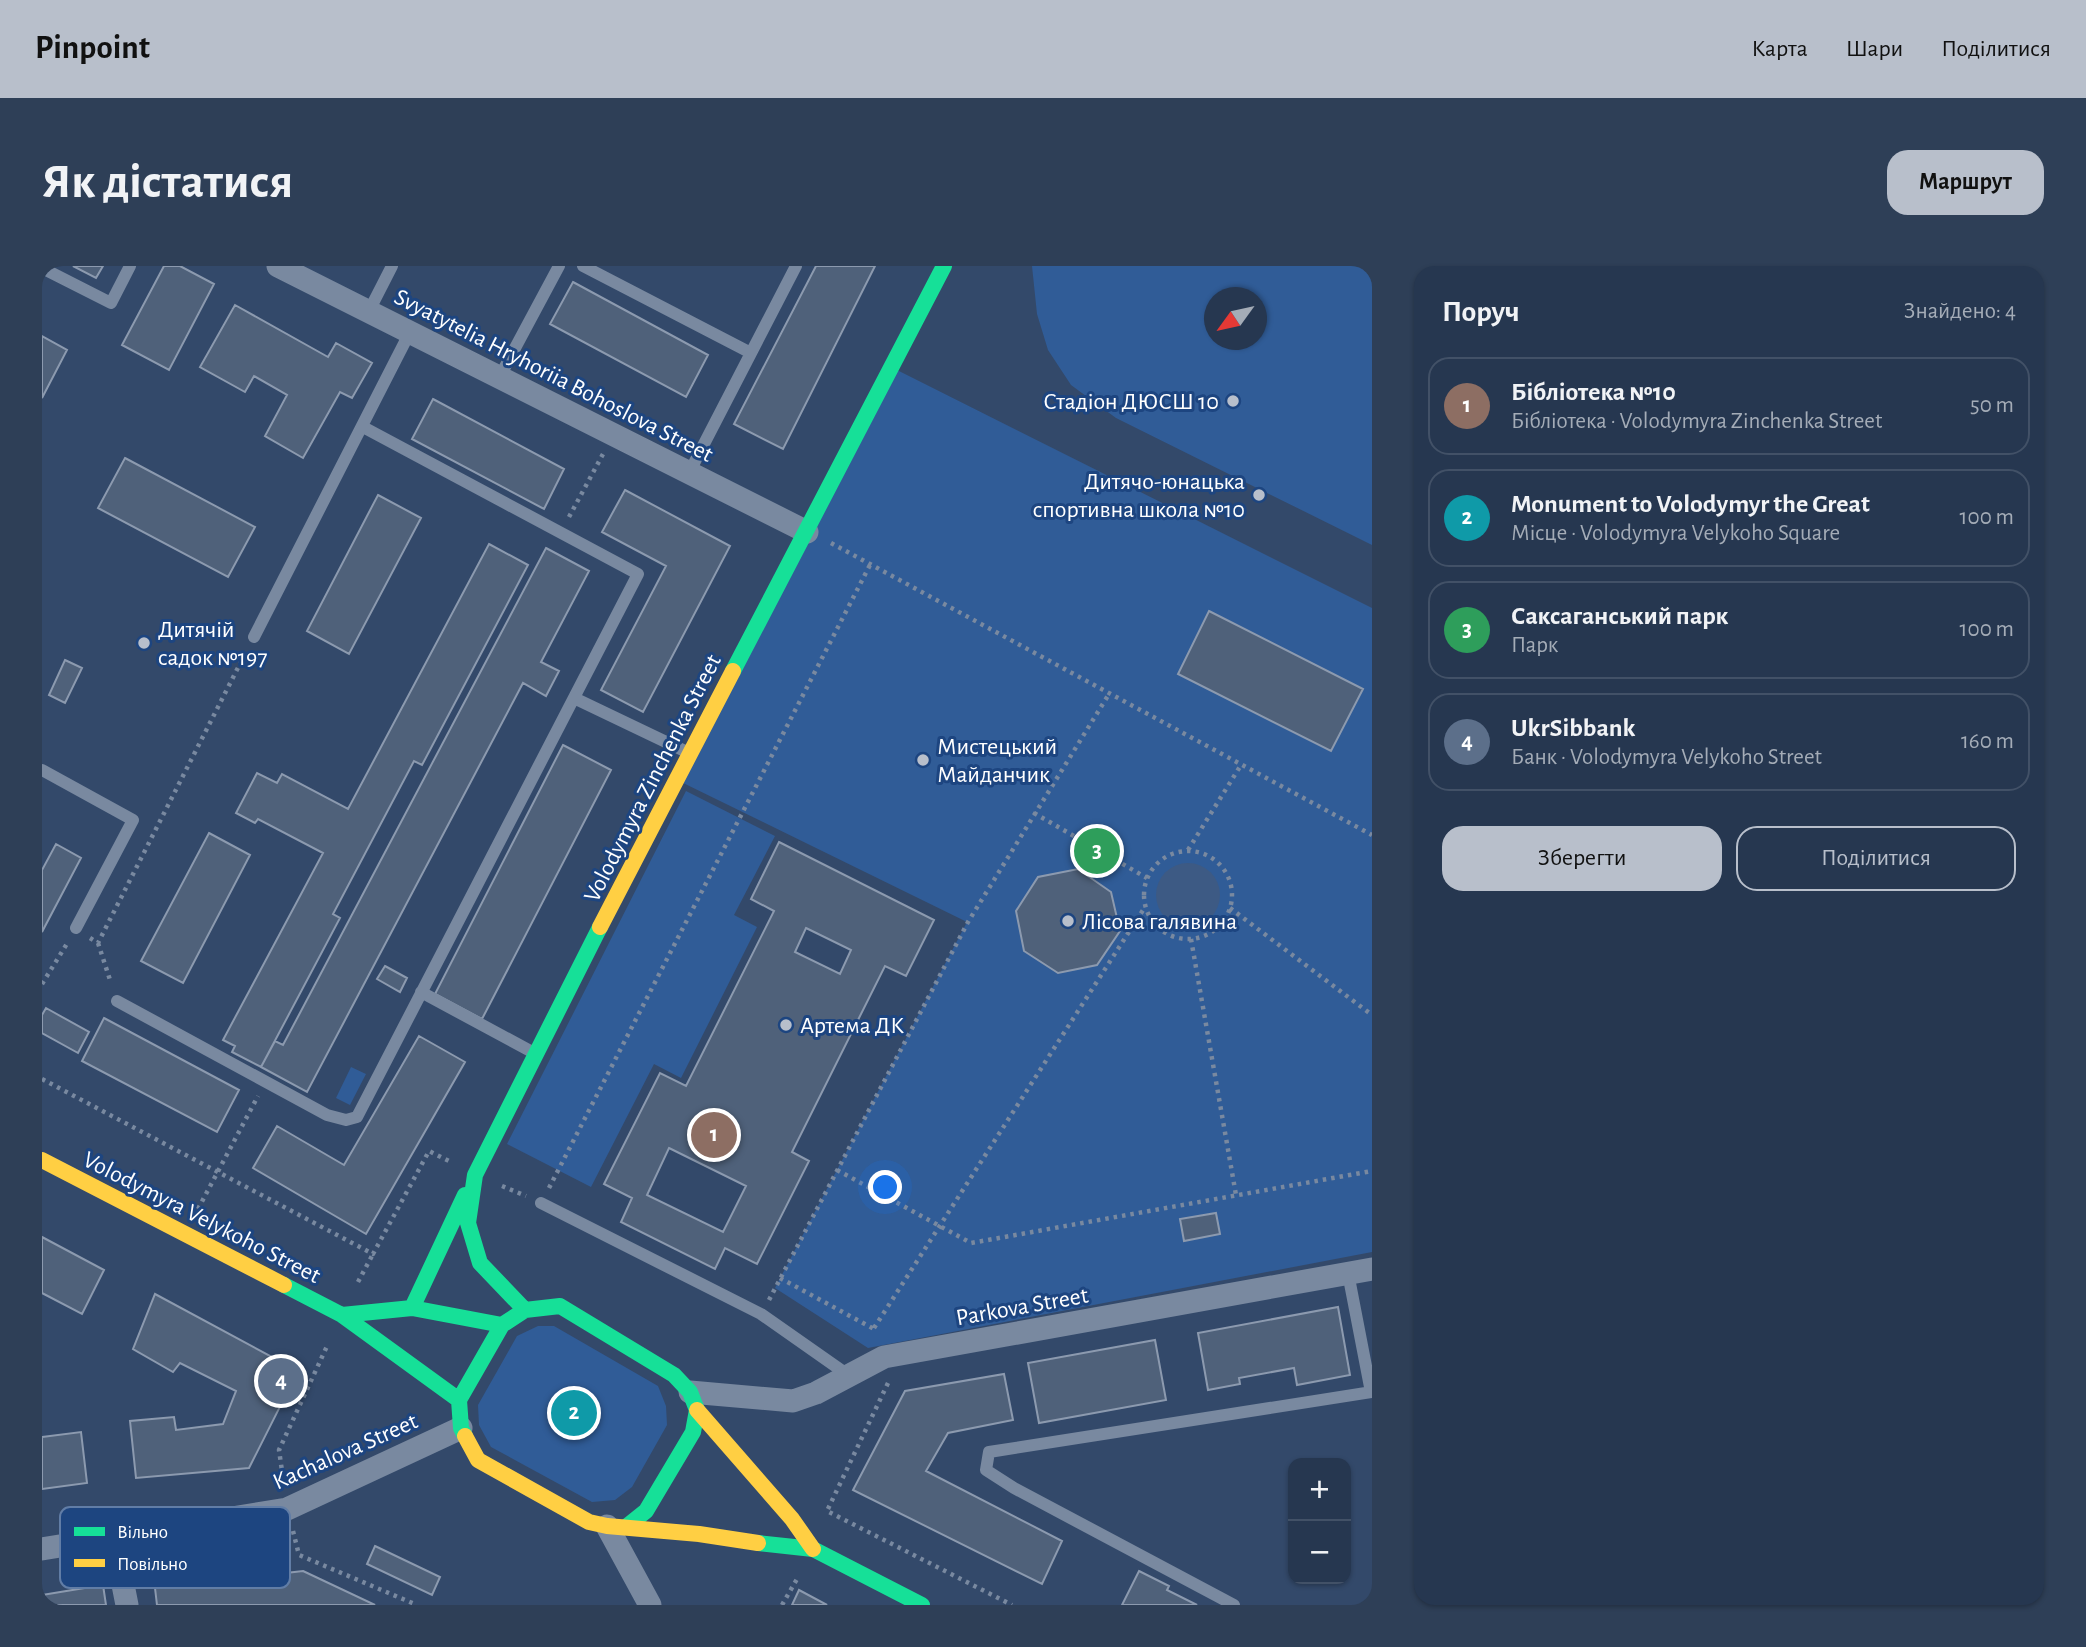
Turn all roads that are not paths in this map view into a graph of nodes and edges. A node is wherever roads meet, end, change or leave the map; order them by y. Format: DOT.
graph roads {
  1 [pos="130,266"];
  2 [pos="278,266"];
  3 [pos="392,266"];
  4 [pos="559,266"];
  5 [pos="583,266"];
  6 [pos="796,266"];
  7 [pos="943,266"];
  8 [pos="42,268"];
  9 [pos="369,311"];
  10 [pos="410,332"];
  11 [pos="751,353"];
  12 [pos="499,377"];
  13 [pos="363,427"];
  14 [pos="689,473"];
  15 [pos="807,532"];
  16 [pos="254,637"];
  17 [pos="574,698"];
  18 [pos="689,753"];
  19 [pos="42,770"];
  20 [pos="76,928"];
  21 [pos="421,992"];
  22 [pos="117,1001"];
  23 [pos="537,1054"];
  24 [pos="42,1160"];
  25 [pos="475,1175"];
  26 [pos="541,1203"];
  27 [pos="1372,1269"];
  28 [pos="1348,1273"];
  29 [pos="412,1308"];
  30 [pos="525,1310"];
  31 [pos="342,1315"];
  32 [pos="502,1325"];
  33 [pos="848,1375"];
  34 [pos="1371,1392"];
  35 [pos="458,1400"];
  36 [pos="693,1401"];
  37 [pos="461,1428"];
  38 [pos="290,1508"];
  39 [pos="616,1526"];
  40 [pos="60,1546"];
  41 [pos="42,1549"];
  42 [pos="813,1549"];
  43 [pos="650,1605"];
  44 [pos="922,1605"];
  45 [pos="1234,1605"];
  1 -- 8 [label="lane"];
  2 -- 9 [label="street, Svyatytelia Hryhoriia Bohoslova Street"];
  3 -- 9 [label="lane"];
  4 -- 12 [label="lane"];
  5 -- 11 [label="lane"];
  6 -- 11 [label="lane"];
  7 -- 15 [label="main road, Volodymyra Zinchenka Street"];
  9 -- 10 [label="street, Svyatytelia Hryhoriia Bohoslova Street"];
  10 -- 12 [label="street, Svyatytelia Hryhoriia Bohoslova Street"];
  10 -- 13 [label="lane"];
  11 -- 14 [label="lane"];
  12 -- 14 [label="street, Svyatytelia Hryhoriia Bohoslova Street"];
  13 -- 16 [label="lane"];
  13 -- 17 [label="lane"];
  14 -- 15 [label="street, Svyatytelia Hryhoriia Bohoslova Street"];
  15 -- 18 [label="main road, Volodymyra Zinchenka Street"];
  17 -- 18 [label="lane"];
  17 -- 21 [label="lane"];
  18 -- 23 [label="main road, Volodymyra Zinchenka Street"];
  19 -- 20 [label="lane"];
  21 -- 22 [label="lane"];
  21 -- 23 [label="lane"];
  23 -- 25 [label="main road, Volodymyra Zinchenka Street"];
  24 -- 31 [label="main road, Volodymyra Velykoho Street"];
  25 -- 29 [label="main road"];
  25 -- 30 [label="main road, Volodymyra Zinchenka Street"];
  26 -- 33 [label="lane"];
  27 -- 28 [label="street, Parkova Street"];
  28 -- 33 [label="street, Parkova Street"];
  28 -- 34 [label="lane"];
  29 -- 31 [label="main road"];
  29 -- 32 [label="main road"];
  30 -- 32 [label="main road"];
  30 -- 36 [label="main road"];
  31 -- 35 [label="main road, Volodymyra Velykoho Street"];
  32 -- 35 [label="main road"];
  33 -- 36 [label="street, Parkova Street"];
  34 -- 45 [label="lane"];
  35 -- 37 [label="main road"];
  36 -- 39 [label="main road"];
  36 -- 42 [label="main road"];
  37 -- 38 [label="street, Kachalova Street"];
  37 -- 39 [label="main road"];
  39 -- 42 [label="main road"];
  39 -- 43 [label="street"];
  40 -- 41 [label="street, Kachalova Street"];
  42 -- 44 [label="main road"];
}
